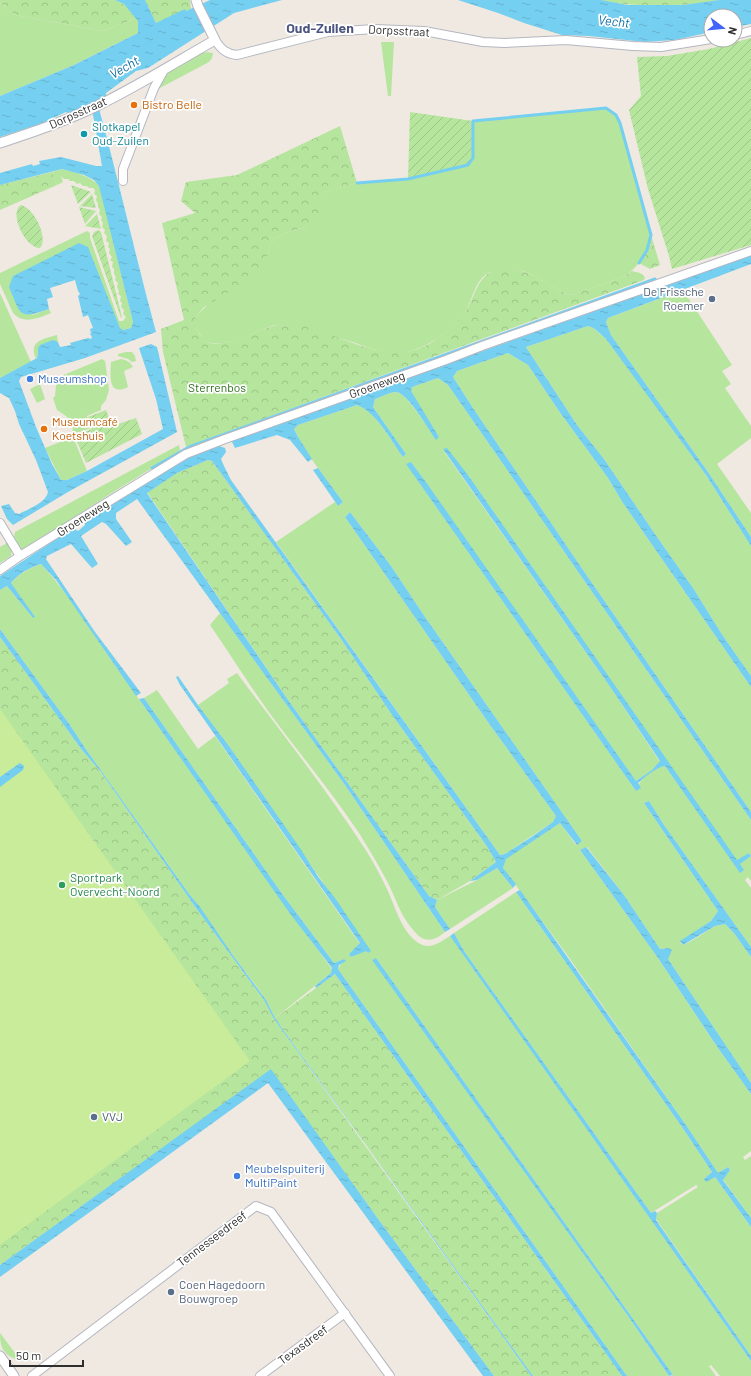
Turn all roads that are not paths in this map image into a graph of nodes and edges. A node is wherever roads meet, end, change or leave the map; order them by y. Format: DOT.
graph roads {
  1 [pos="197,3"];
  2 [pos="215,40"];
  3 [pos="703,40"];
  4 [pos="164,70"];
  5 [pos="0,143"];
  6 [pos="123,181"];
  7 [pos="751,251"];
  8 [pos="0,523"];
  9 [pos="20,556"];
  10 [pos="0,570"];
  11 [pos="345,1314"];
  12 [pos="0,1356"];
  13 [pos="14,1376"];
  14 [pos="32,1376"];
  15 [pos="260,1376"];
  16 [pos="390,1376"];
  1 -- 2 [label="street"];
  2 -- 3 [label="street, Dorpsstraat"];
  2 -- 4 [label="street, Dorpsstraat"];
  4 -- 5 [label="street, Dorpsstraat"];
  4 -- 6 [label="street"];
  7 -- 9 [label="street, Groeneweg"];
  8 -- 9 [label="street"];
  9 -- 10 [label="street, Groeneweg"];
  11 -- 14 [label="street, Tennesseedreef"];
  11 -- 15 [label="street, Texasdreef"];
  11 -- 16 [label="street, Tennesseedreef"];
  12 -- 13 [label="street"];
}
